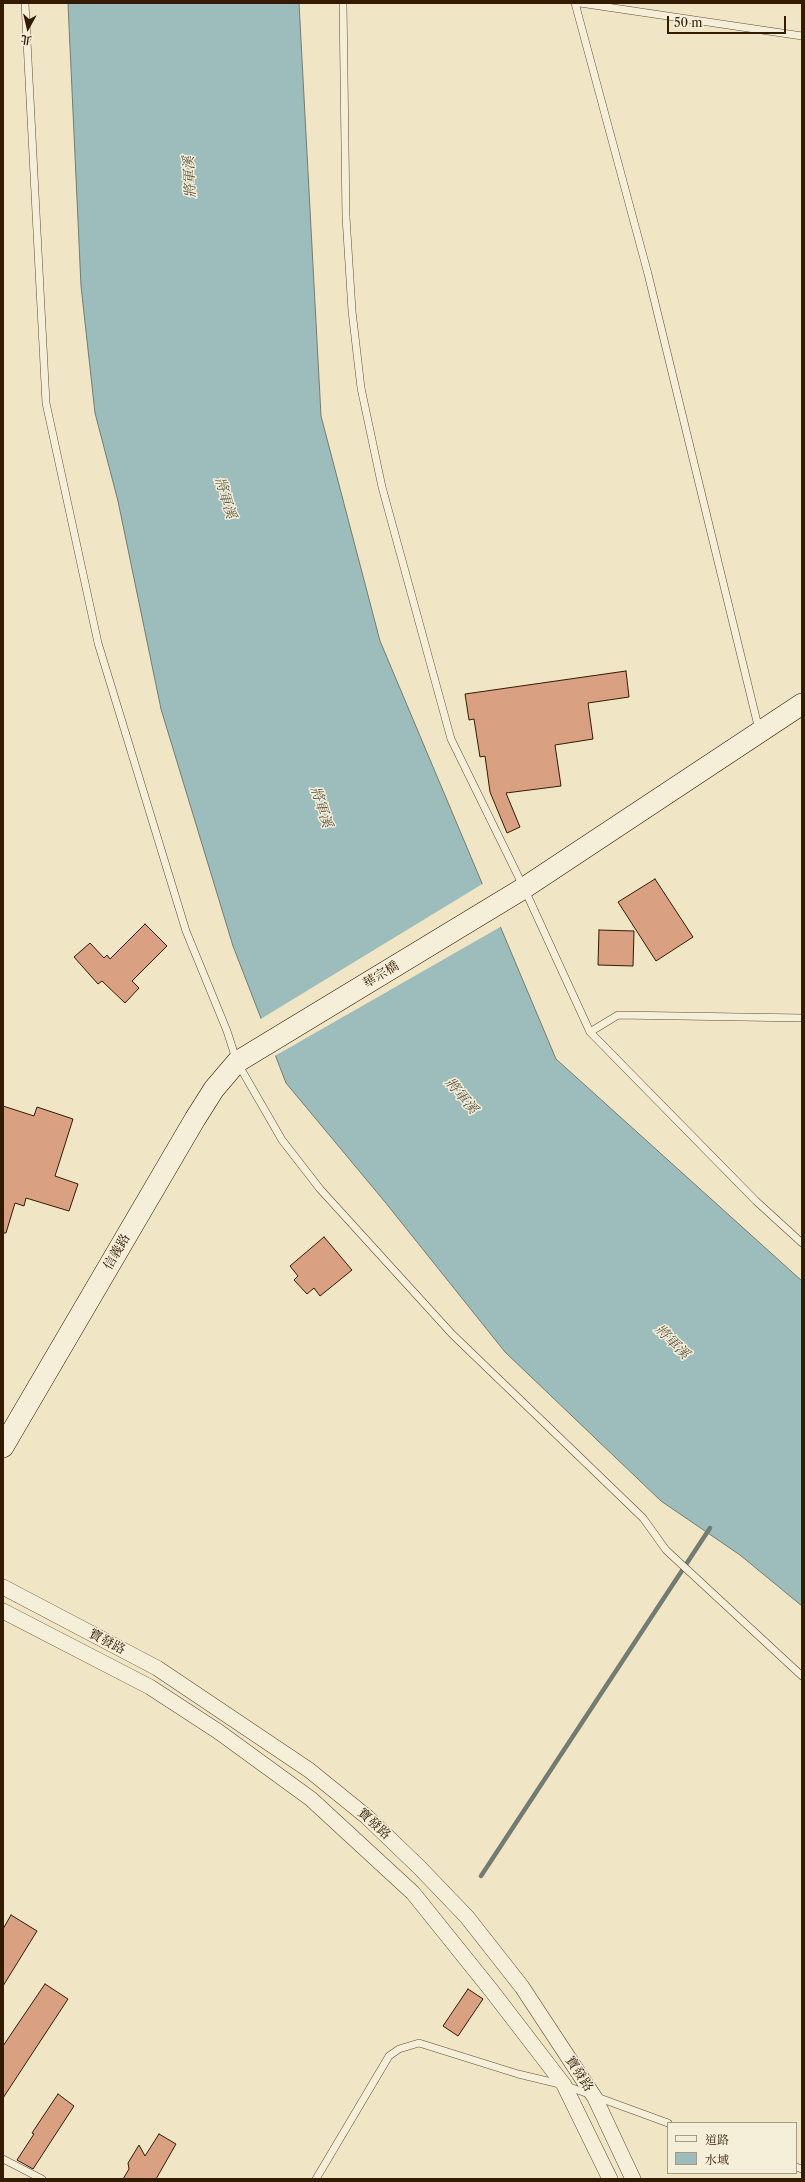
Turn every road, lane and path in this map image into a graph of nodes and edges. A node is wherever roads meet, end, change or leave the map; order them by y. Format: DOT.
graph roads {
  1 [pos="25,3"];
  2 [pos="343,3"];
  3 [pos="575,3"];
  4 [pos="580,3"];
  5 [pos="802,36"];
  6 [pos="802,704"];
  7 [pos="760,732"];
  8 [pos="524,888"];
  9 [pos="802,1018"];
  10 [pos="590,1032"];
  11 [pos="237,1062"];
  12 [pos="802,1243"];
  13 [pos="3,1447"];
  14 [pos="3,1587"];
  15 [pos="3,1611"];
  16 [pos="802,1676"];
  17 [pos="564,2086"];
  18 [pos="595,2098"];
  19 [pos="667,2123"];
  20 [pos="3,2158"];
  21 [pos="42,2179"];
  22 [pos="316,2179"];
  23 [pos="610,2179"];
  24 [pos="633,2179"];
  1 -- 11 [label="lane"];
  2 -- 8 [label="lane"];
  3 -- 7 [label="lane"];
  4 -- 5 [label="lane"];
  6 -- 7 [label="street, 華宗橋"];
  7 -- 8 [label="street, 華宗橋"];
  8 -- 10 [label="lane"];
  8 -- 11 [label="street, 華宗橋"];
  9 -- 10 [label="lane"];
  10 -- 12 [label="lane"];
  11 -- 13 [label="street, 信義路"];
  11 -- 16 [label="lane"];
  14 -- 18 [label="street, 寶發路"];
  15 -- 17 [label="street, 寶發路"];
  17 -- 18 [label="lane"];
  17 -- 22 [label="lane"];
  17 -- 23 [label="street, 寶發路"];
  18 -- 19 [label="lane"];
  18 -- 24 [label="street, 寶發路"];
  20 -- 21 [label="lane"];
}
